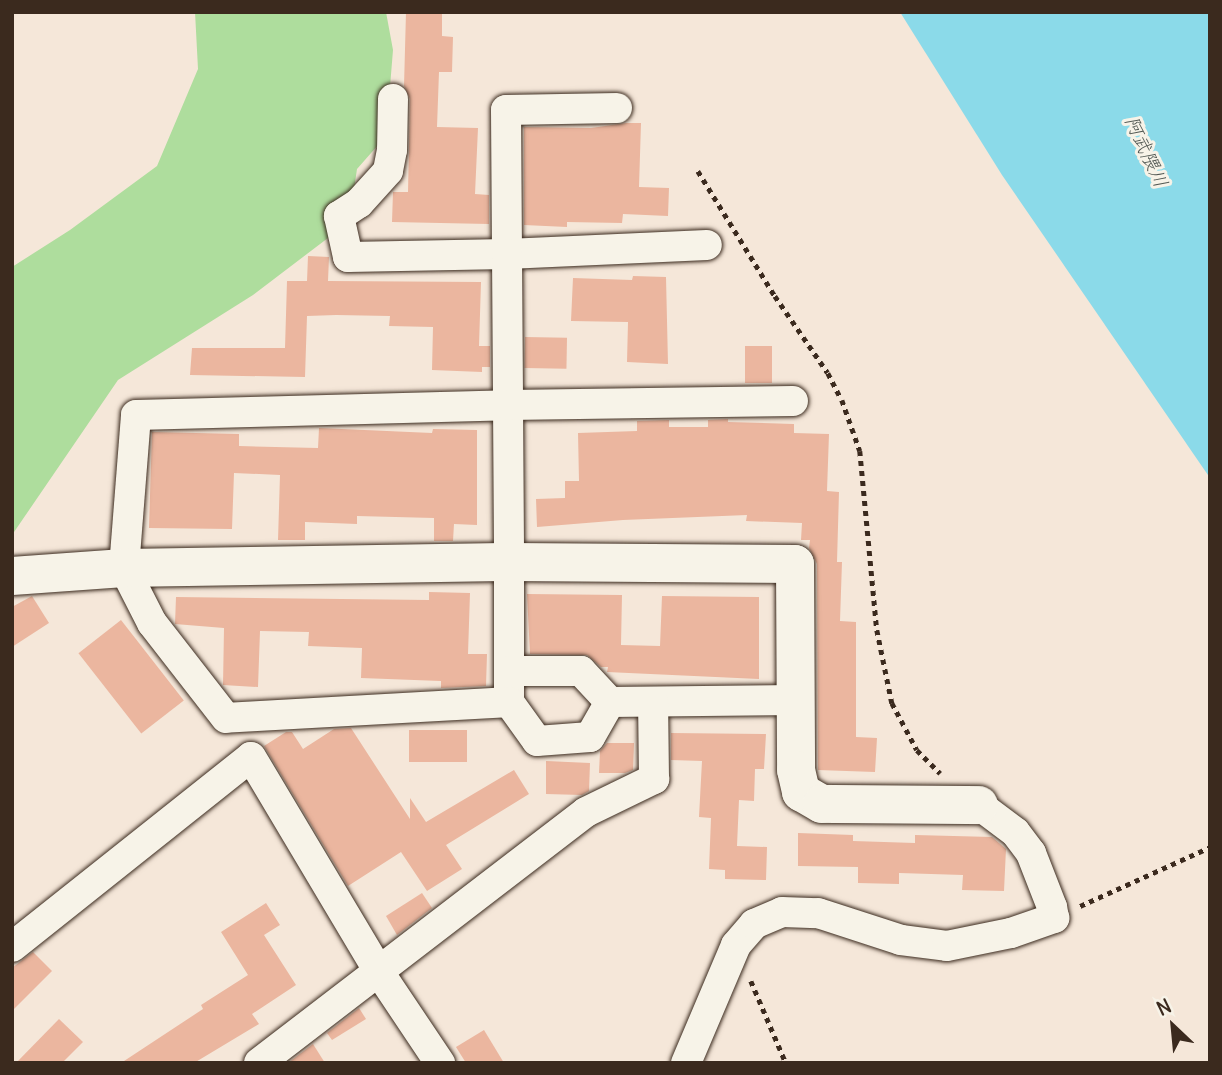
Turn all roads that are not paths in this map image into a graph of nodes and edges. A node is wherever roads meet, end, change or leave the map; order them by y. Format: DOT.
graph roads {
  1 [pos="393,99"];
  2 [pos="617,108"];
  3 [pos="707,245"];
  4 [pos="507,254"];
  5 [pos="793,401"];
  6 [pos="508,405"];
  7 [pos="509,562"];
  8 [pos="124,568"];
  9 [pos="12,576"];
  10 [pos="509,671"];
  11 [pos="796,700"];
  12 [pos="509,702"];
  13 [pos="610,702"];
  14 [pos="653,702"];
  15 [pos="226,718"];
  16 [pos="251,757"];
  17 [pos="979,805"];
  18 [pos="12,947"];
  19 [pos="379,971"];
  20 [pos="259,1063"];
  21 [pos="440,1063"];
  22 [pos="686,1063"];
  1 -- 4 [label="street"];
  2 -- 4 [label="street"];
  3 -- 4 [label="street"];
  4 -- 6 [label="street"];
  5 -- 6 [label="street"];
  6 -- 7 [label="street"];
  6 -- 8 [label="street"];
  7 -- 8 [label="street"];
  7 -- 10 [label="street"];
  7 -- 11 [label="street"];
  8 -- 9 [label="street"];
  8 -- 15 [label="street"];
  10 -- 12 [label="street"];
  10 -- 13 [label="street"];
  11 -- 14 [label="street"];
  11 -- 17 [label="street"];
  12 -- 13 [label="street"];
  12 -- 15 [label="street"];
  13 -- 14 [label="street"];
  14 -- 19 [label="street"];
  15 -- 16 [label="street"];
  16 -- 18 [label="street"];
  16 -- 19 [label="street"];
  17 -- 22 [label="street"];
  19 -- 20 [label="street"];
  19 -- 21 [label="street"];
}
